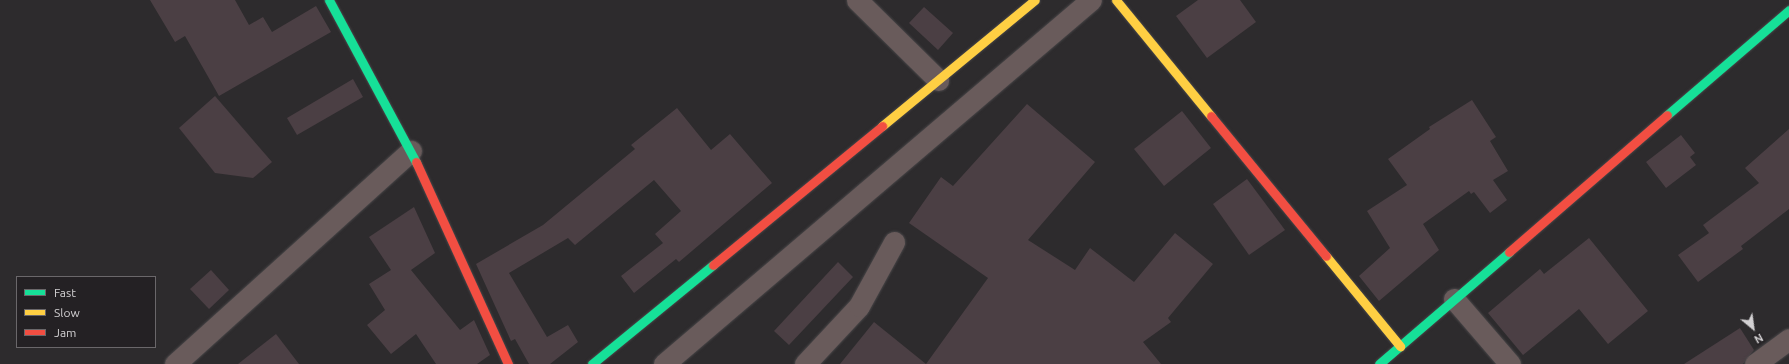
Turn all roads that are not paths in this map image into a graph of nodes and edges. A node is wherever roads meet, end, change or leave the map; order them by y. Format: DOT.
graph roads {
  1 [pos="329,0"];
  2 [pos="857,0"];
  3 [pos="1035,0"];
  4 [pos="1091,0"];
  5 [pos="1116,0"];
  6 [pos="1785,0"];
  7 [pos="1789,5"];
  8 [pos="1789,10"];
  9 [pos="938,80"];
  10 [pos="411,150"];
  11 [pos="894,242"];
  12 [pos="1454,299"];
  13 [pos="1789,339"];
  14 [pos="1400,346"];
  15 [pos="175,364"];
  16 [pos="508,364"];
  17 [pos="592,364"];
  18 [pos="664,364"];
  19 [pos="805,364"];
  20 [pos="1379,364"];
  21 [pos="1510,364"];
  22 [pos="1755,364"];
  1 -- 10 [label="street"];
  2 -- 9 [label="street"];
  3 -- 9 [label="street"];
  4 -- 18 [label="street"];
  5 -- 14 [label="street"];
  6 -- 7 [label="street"];
  8 -- 12 [label="street"];
  9 -- 17 [label="street"];
  10 -- 15 [label="street"];
  10 -- 16 [label="street"];
  11 -- 19 [label="street"];
  12 -- 14 [label="street"];
  12 -- 21 [label="street"];
  13 -- 22 [label="street"];
  14 -- 20 [label="street"];
}
